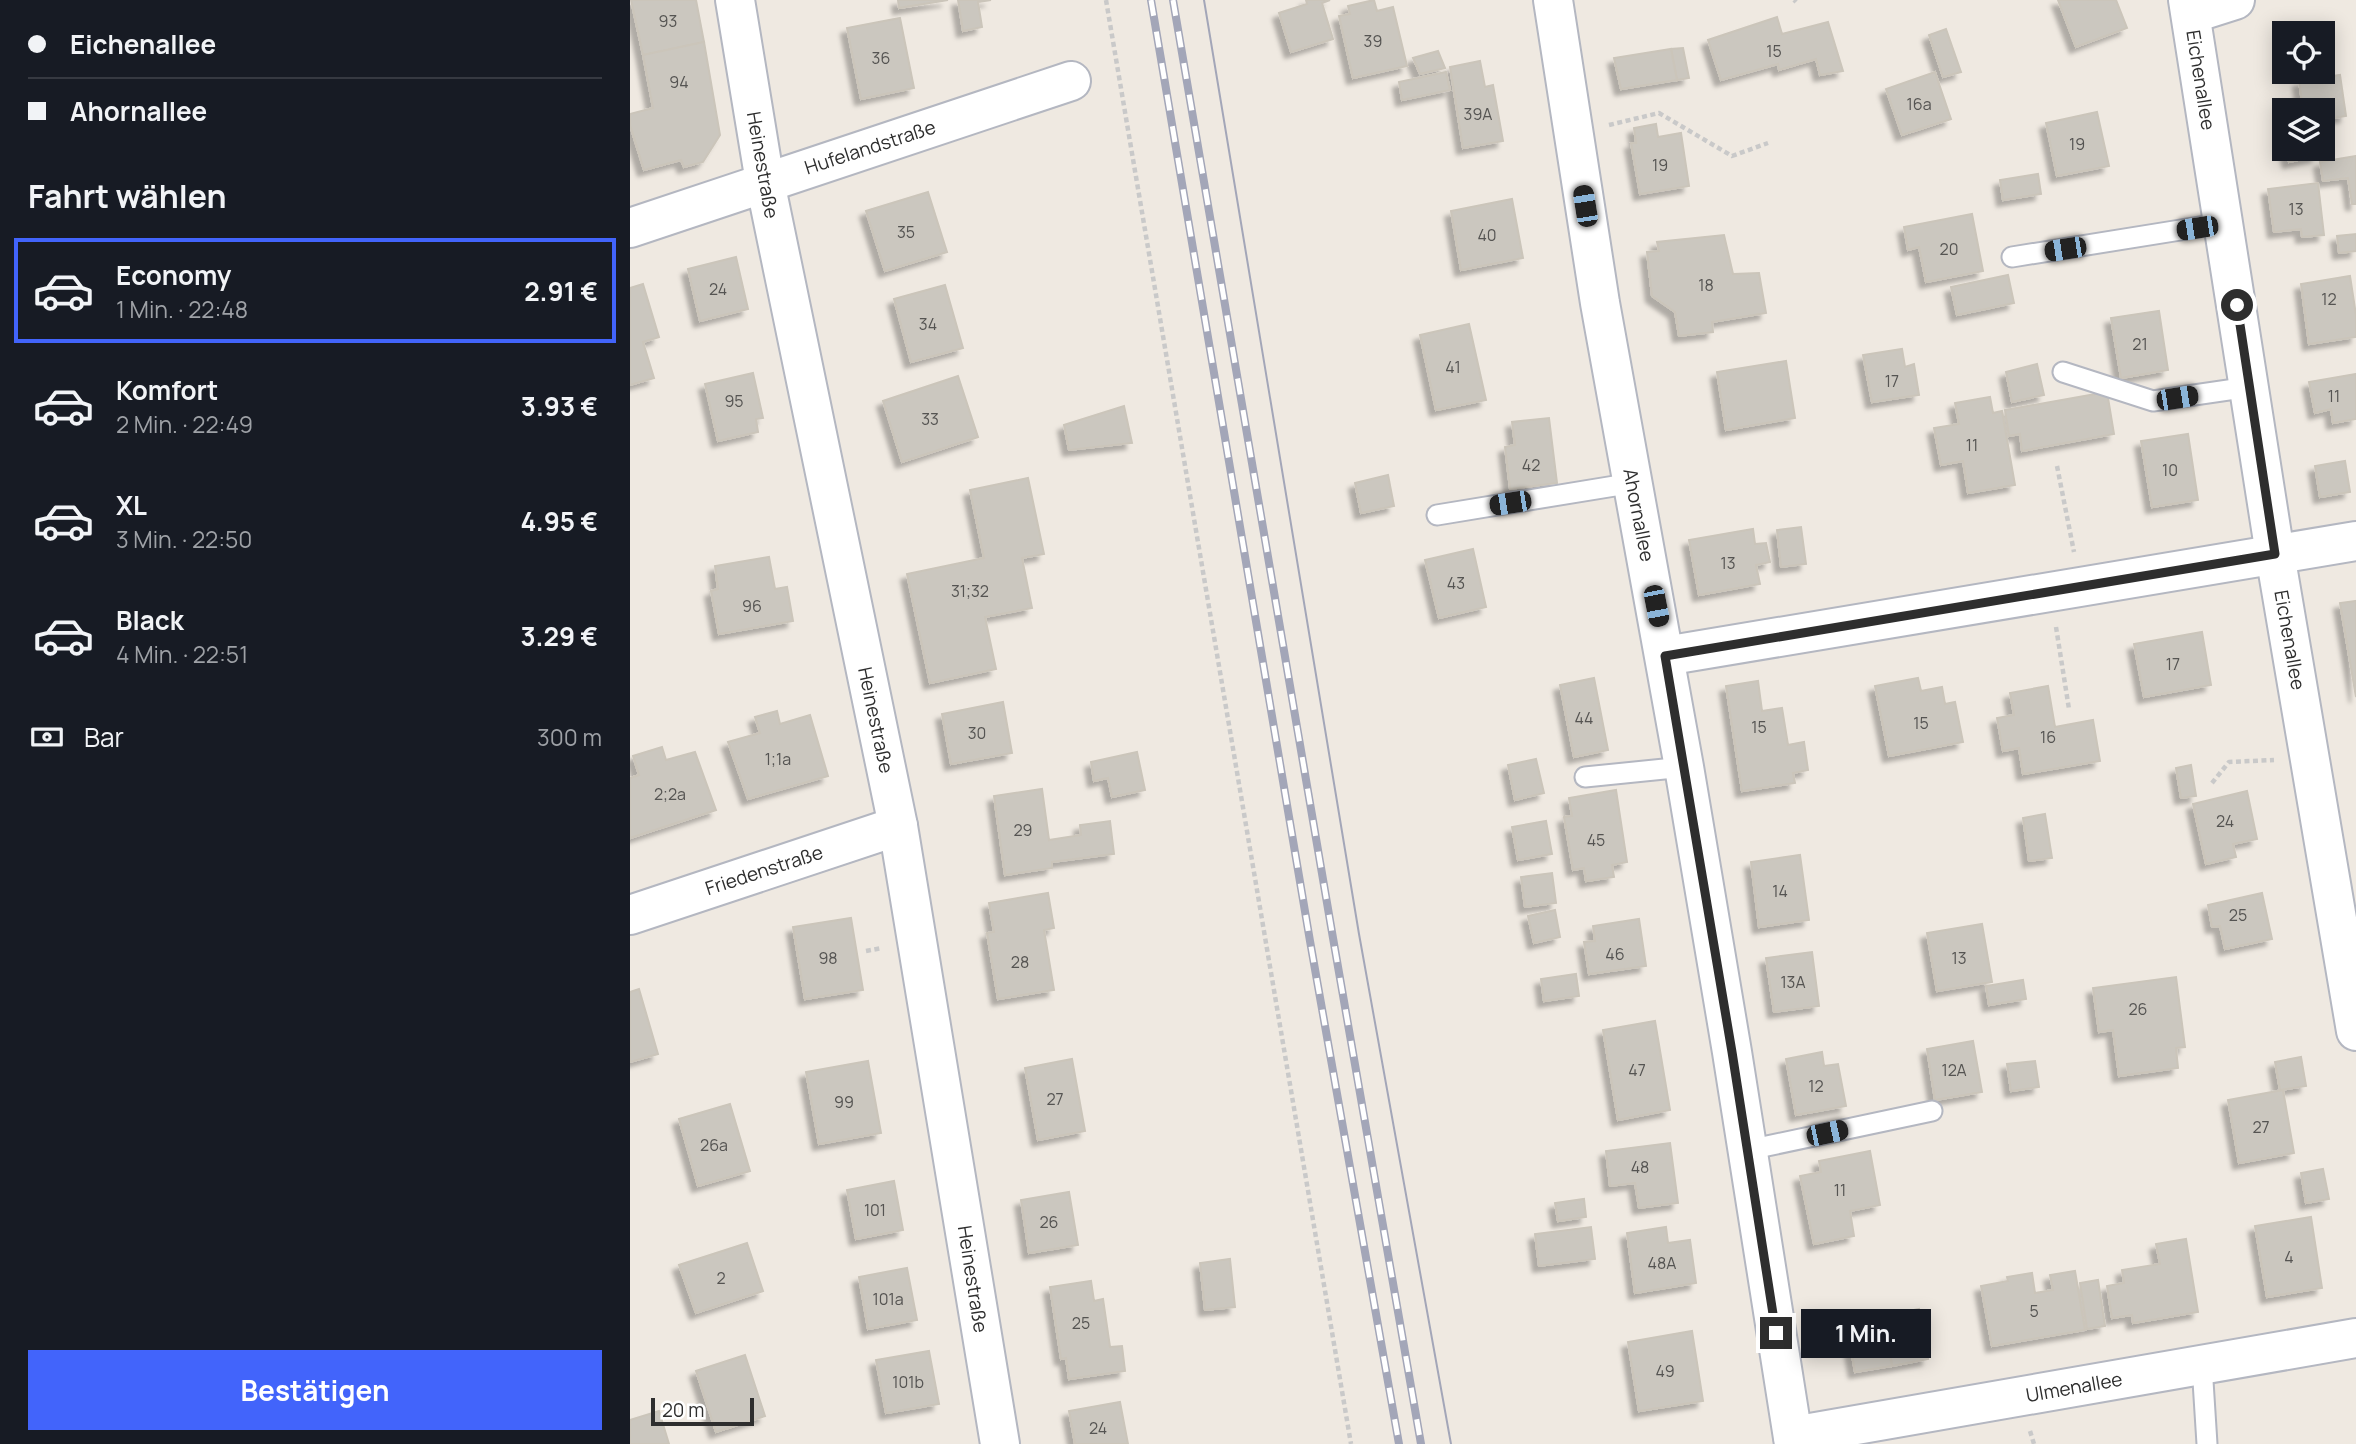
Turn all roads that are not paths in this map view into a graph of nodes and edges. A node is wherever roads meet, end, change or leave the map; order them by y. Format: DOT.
graph roads {
  1 [pos="735,0"];
  2 [pos="1553,0"];
  3 [pos="2235,0"];
  4 [pos="2190,7"];
  5 [pos="1071,81"];
  6 [pos="765,182"];
  7 [pos="2224,223"];
  8 [pos="630,228"];
  9 [pos="2012,257"];
  10 [pos="2063,372"];
  11 [pos="2249,387"];
  12 [pos="1633,483"];
  13 [pos="1437,515"];
  14 [pos="2356,541"];
  15 [pos="2275,554"];
  16 [pos="1665,656"];
  17 [pos="1684,767"];
  18 [pos="1585,778"];
  19 [pos="898,826"];
  20 [pos="630,915"];
  21 [pos="2356,1031"];
  22 [pos="1933,1111"];
  23 [pos="1748,1150"];
  24 [pos="2356,1338"];
  25 [pos="2202,1366"];
  26 [pos="1793,1440"];
  27 [pos="998,1444"];
  28 [pos="2207,1444"];
  1 -- 6 [label="street, Heinestraße"];
  2 -- 12 [label="street, Ahornallee"];
  3 -- 4 [label="street"];
  4 -- 7 [label="street, Eichenallee"];
  5 -- 6 [label="street, Hufelandstraße"];
  6 -- 8 [label="street, Hufelandstraße"];
  6 -- 19 [label="street, Heinestraße"];
  7 -- 9 [label="lane"];
  7 -- 11 [label="street, Eichenallee"];
  10 -- 11 [label="lane"];
  11 -- 15 [label="street, Eichenallee"];
  12 -- 13 [label="lane"];
  12 -- 16 [label="street, Ahornallee"];
  14 -- 15 [label="street"];
  15 -- 16 [label="street"];
  15 -- 21 [label="street, Eichenallee"];
  16 -- 17 [label="street, Ahornallee"];
  17 -- 18 [label="lane"];
  17 -- 23 [label="street, Ahornallee"];
  19 -- 20 [label="street, Friedenstraße"];
  19 -- 27 [label="street, Heinestraße"];
  22 -- 23 [label="lane"];
  23 -- 26 [label="street, Ahornallee"];
  24 -- 25 [label="street, Ulmenallee"];
  25 -- 26 [label="street, Ulmenallee"];
  25 -- 28 [label="lane"];
}
